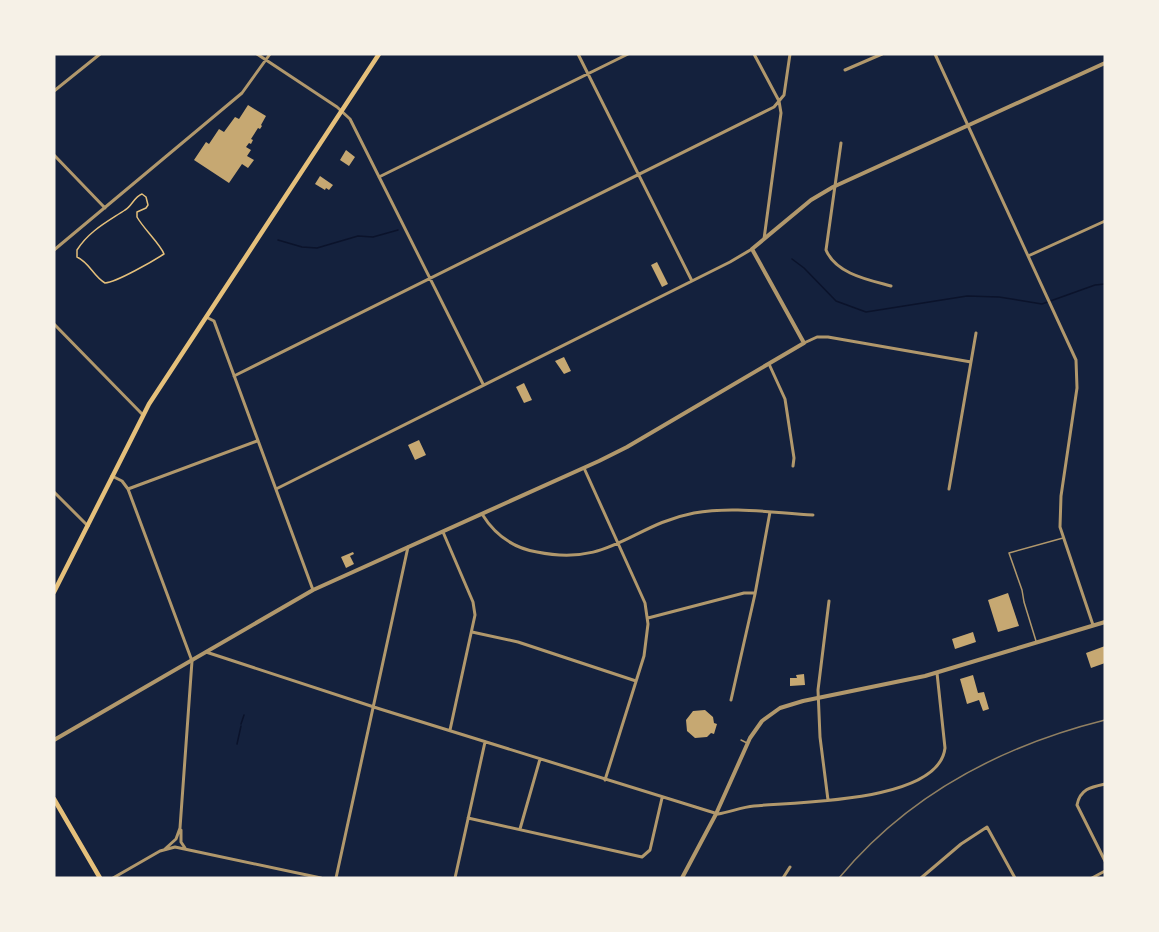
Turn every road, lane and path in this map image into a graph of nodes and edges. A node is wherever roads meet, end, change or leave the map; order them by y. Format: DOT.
graph roads {
  1 [pos="100,54"];
  2 [pos="257,54"];
  3 [pos="270,54"];
  4 [pos="379,54"];
  5 [pos="578,54"];
  6 [pos="627,54"];
  7 [pos="754,54"];
  8 [pos="790,54"];
  9 [pos="882,54"];
  10 [pos="935,54"];
  11 [pos="266,61"];
  12 [pos="1105,63"];
  13 [pos="845,70"];
  14 [pos="588,74"];
  15 [pos="54,91"];
  16 [pos="779,101"];
  17 [pos="342,110"];
  18 [pos="967,125"];
  19 [pos="841,143"];
  20 [pos="54,155"];
  21 [pos="638,174"];
  22 [pos="380,177"];
  23 [pos="833,187"];
  24 [pos="105,208"];
  25 [pos="112,217"];
  26 [pos="1105,221"];
  27 [pos="764,239"];
  28 [pos="752,249"];
  29 [pos="54,250"];
  30 [pos="1028,256"];
  31 [pos="430,278"];
  32 [pos="692,281"];
  33 [pos="891,286"];
  34 [pos="205,317"];
  35 [pos="54,324"];
  36 [pos="976,333"];
  37 [pos="804,343"];
  38 [pos="971,362"];
  39 [pos="769,363"];
  40 [pos="234,375"];
  41 [pos="483,384"];
  42 [pos="143,415"];
  43 [pos="257,441"];
  44 [pos="793,466"];
  45 [pos="584,468"];
  46 [pos="112,476"];
  47 [pos="128,489"];
  48 [pos="276,489"];
  49 [pos="949,489"];
  50 [pos="54,492"];
  51 [pos="770,513"];
  52 [pos="482,514"];
  53 [pos="813,515"];
  54 [pos="88,526"];
  55 [pos="443,532"];
  56 [pos="1063,538"];
  57 [pos="620,544"];
  58 [pos="408,547"];
  59 [pos="313,590"];
  60 [pos="54,592"];
  61 [pos="755,594"];
  62 [pos="829,601"];
  63 [pos="648,618"];
  64 [pos="1105,622"];
  65 [pos="1093,625"];
  66 [pos="472,632"];
  67 [pos="1036,642"];
  68 [pos="206,652"];
  69 [pos="192,661"];
  70 [pos="937,673"];
  71 [pos="636,681"];
  72 [pos="819,698"];
  73 [pos="731,700"];
  74 [pos="373,706"];
  75 [pos="450,730"];
  76 [pos="54,740"];
  77 [pos="741,740"];
  78 [pos="485,742"];
  79 [pos="748,743"];
  80 [pos="540,759"];
  81 [pos="605,780"];
  82 [pos="1105,784"];
  83 [pos="662,798"];
  84 [pos="54,799"];
  85 [pos="828,800"];
  86 [pos="716,814"];
  87 [pos="468,818"];
  88 [pos="180,828"];
  89 [pos="519,829"];
  90 [pos="185,848"];
  91 [pos="165,849"];
  92 [pos="1105,861"];
  93 [pos="790,867"];
  94 [pos="1105,871"];
  95 [pos="100,878"];
  96 [pos="113,878"];
  97 [pos="321,878"];
  98 [pos="336,878"];
  99 [pos="454,878"];
  100 [pos="682,878"];
  101 [pos="783,878"];
  102 [pos="921,878"];
  103 [pos="1015,878"];
  104 [pos="1092,878"];
  1 -- 15 [label="street"];
  2 -- 11 [label="street"];
  3 -- 11 [label="street"];
  4 -- 17 [label="main road"];
  5 -- 14 [label="street"];
  6 -- 14 [label="street"];
  7 -- 16 [label="street"];
  8 -- 16 [label="street"];
  9 -- 13 [label="street"];
  10 -- 18 [label="street"];
  11 -- 17 [label="street"];
  11 -- 24 [label="street"];
  12 -- 18 [label="street"];
  14 -- 21 [label="street"];
  14 -- 22 [label="street"];
  16 -- 21 [label="street"];
  16 -- 27 [label="street"];
  17 -- 22 [label="street"];
  17 -- 34 [label="main road"];
  18 -- 23 [label="street"];
  18 -- 30 [label="street"];
  19 -- 23 [label="street"];
  20 -- 24 [label="street"];
  21 -- 31 [label="street"];
  21 -- 32 [label="street"];
  22 -- 31 [label="street"];
  23 -- 27 [label="street"];
  23 -- 33 [label="street"];
  24 -- 29 [label="street"];
  25 -- 25 [label="path"];
  26 -- 30 [label="street"];
  27 -- 28 [label="street"];
  28 -- 32 [label="street"];
  28 -- 37 [label="street"];
  30 -- 56 [label="street"];
  31 -- 40 [label="street"];
  31 -- 41 [label="street"];
  32 -- 41 [label="street"];
  34 -- 40 [label="street"];
  34 -- 42 [label="main road"];
  35 -- 42 [label="street"];
  36 -- 38 [label="street"];
  37 -- 38 [label="street"];
  37 -- 39 [label="street"];
  38 -- 49 [label="street"];
  39 -- 44 [label="street"];
  39 -- 45 [label="street"];
  40 -- 43 [label="street"];
  41 -- 48 [label="street"];
  42 -- 46 [label="main road"];
  43 -- 47 [label="street"];
  43 -- 48 [label="street"];
  45 -- 52 [label="street"];
  45 -- 57 [label="street"];
  46 -- 47 [label="street"];
  46 -- 54 [label="main road"];
  47 -- 69 [label="street"];
  48 -- 59 [label="street"];
  50 -- 54 [label="street"];
  51 -- 53 [label="street"];
  51 -- 57 [label="street"];
  51 -- 61 [label="street"];
  52 -- 55 [label="street"];
  52 -- 57 [label="street"];
  54 -- 60 [label="main road"];
  55 -- 58 [label="street"];
  55 -- 66 [label="street"];
  56 -- 65 [label="street"];
  56 -- 67 [label="lane"];
  57 -- 63 [label="street"];
  58 -- 59 [label="street"];
  58 -- 74 [label="street"];
  59 -- 68 [label="street"];
  61 -- 63 [label="street"];
  61 -- 73 [label="street"];
  62 -- 72 [label="street"];
  63 -- 71 [label="street"];
  64 -- 65 [label="street"];
  65 -- 67 [label="street"];
  66 -- 71 [label="street"];
  66 -- 75 [label="street"];
  67 -- 70 [label="street"];
  68 -- 69 [label="street"];
  68 -- 74 [label="street"];
  69 -- 76 [label="street"];
  69 -- 88 [label="street"];
  70 -- 72 [label="street"];
  70 -- 85 [label="street"];
  71 -- 81 [label="street"];
  72 -- 79 [label="street"];
  72 -- 85 [label="street"];
  74 -- 75 [label="street"];
  74 -- 98 [label="street"];
  75 -- 78 [label="street"];
  77 -- 79 [label="lane"];
  78 -- 80 [label="street"];
  78 -- 87 [label="street"];
  79 -- 86 [label="street"];
  80 -- 81 [label="street"];
  80 -- 89 [label="street"];
  81 -- 83 [label="street"];
  82 -- 92 [label="street"];
  83 -- 86 [label="street"];
  83 -- 89 [label="street"];
  84 -- 95 [label="main road"];
  85 -- 86 [label="street"];
  86 -- 100 [label="street"];
  87 -- 89 [label="street"];
  87 -- 99 [label="street"];
  88 -- 90 [label="street"];
  88 -- 91 [label="street"];
  90 -- 91 [label="street"];
  90 -- 97 [label="street"];
  91 -- 96 [label="street"];
  93 -- 101 [label="street"];
  94 -- 104 [label="street"];
  102 -- 103 [label="street"];
}
